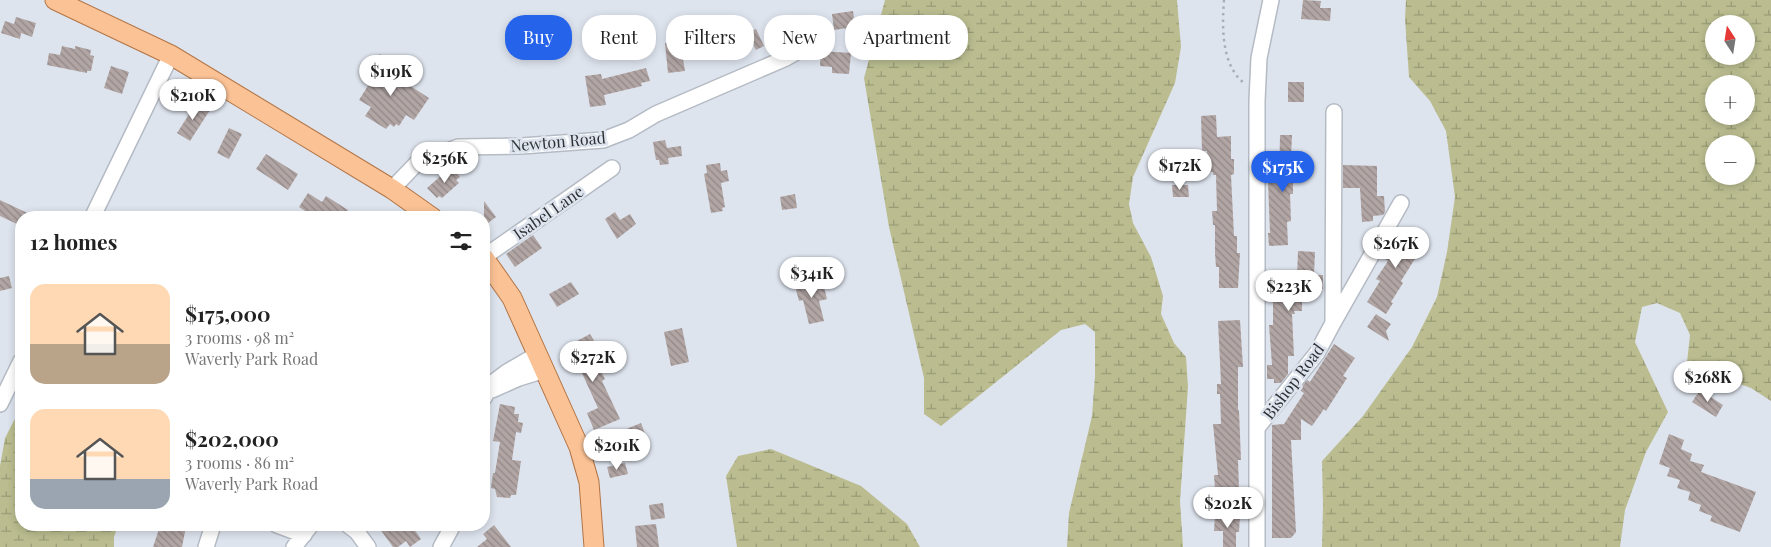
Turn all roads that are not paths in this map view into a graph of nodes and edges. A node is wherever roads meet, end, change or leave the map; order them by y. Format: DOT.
graph roads {
  1 [pos="55,0"];
  2 [pos="1271,0"];
  3 [pos="171,55"];
  4 [pos="781,60"];
  5 [pos="1334,112"];
  6 [pos="612,168"];
  7 [pos="392,189"];
  8 [pos="1401,202"];
  9 [pos="95,211"];
  10 [pos="423,211"];
  11 [pos="490,254"];
  12 [pos="490,267"];
  13 [pos="1333,323"];
  14 [pos="542,362"];
  15 [pos="15,373"];
  16 [pos="490,388"];
  17 [pos="0,404"];
  18 [pos="1256,428"];
  19 [pos="211,531"];
  20 [pos="307,531"];
  21 [pos="356,531"];
  22 [pos="450,531"];
  23 [pos="206,547"];
  24 [pos="294,547"];
  25 [pos="368,547"];
  26 [pos="441,547"];
  27 [pos="594,547"];
  28 [pos="1257,547"];
  1 -- 3 [label="main road"];
  2 -- 18 [label="street"];
  3 -- 7 [label="main road"];
  3 -- 9 [label="street"];
  4 -- 7 [label="street, Newton Road"];
  5 -- 13 [label="street"];
  6 -- 11 [label="street, Isabel Lane"];
  7 -- 10 [label="main road"];
  8 -- 13 [label="street, Bishop Road"];
  12 -- 14 [label="main road"];
  13 -- 18 [label="street, Bishop Road"];
  14 -- 16 [label="street"];
  14 -- 27 [label="main road"];
  15 -- 17 [label="street"];
  18 -- 28 [label="street"];
  19 -- 23 [label="street"];
  20 -- 24 [label="street"];
  21 -- 25 [label="street"];
  22 -- 26 [label="street"];
}
